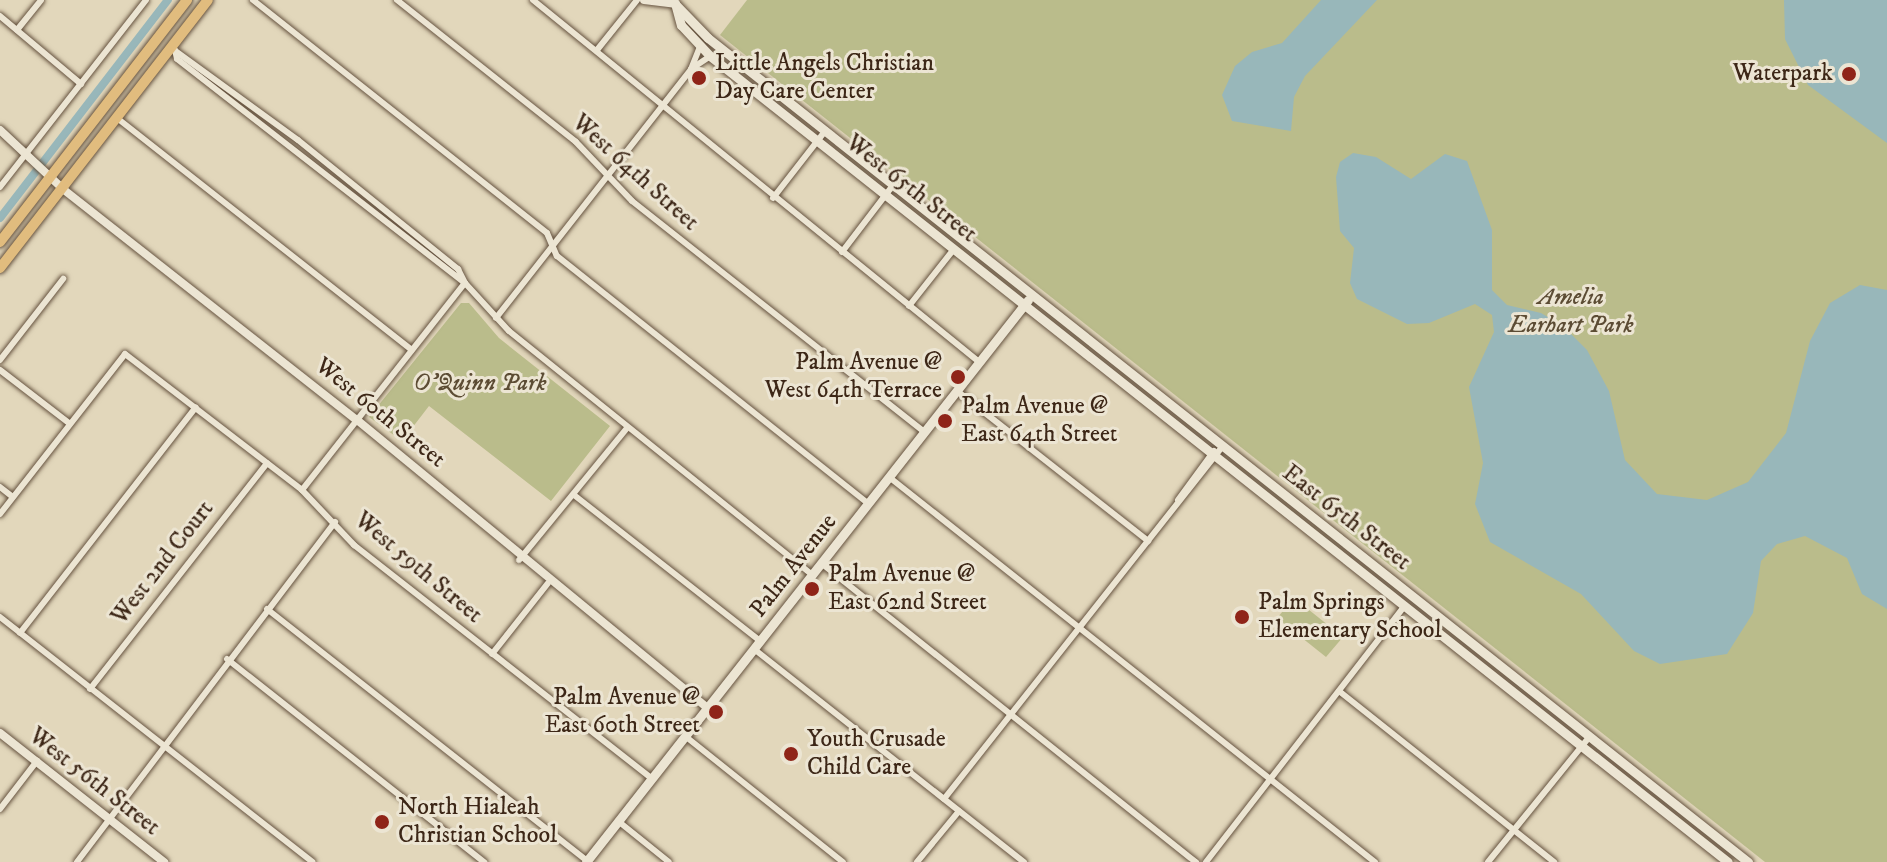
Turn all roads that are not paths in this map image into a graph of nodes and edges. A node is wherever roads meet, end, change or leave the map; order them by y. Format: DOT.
graph roads {
  1 [pos="41,0"];
  2 [pos="146,0"];
  3 [pos="187,0"];
  4 [pos="208,0"];
  5 [pos="253,0"];
  6 [pos="397,0"];
  7 [pos="533,0"];
  8 [pos="637,0"];
  9 [pos="644,0"];
  10 [pos="674,2"];
  11 [pos="0,16"];
  12 [pos="17,30"];
  13 [pos="700,47"];
  14 [pos="174,49"];
  15 [pos="597,50"];
  16 [pos="710,56"];
  17 [pos="691,69"];
  18 [pos="81,84"];
  19 [pos="662,105"];
  20 [pos="117,118"];
  21 [pos="0,130"];
  22 [pos="826,130"];
  23 [pos="818,140"];
  24 [pos="27,152"];
  25 [pos="610,174"];
  26 [pos="50,177"];
  27 [pos="894,184"];
  28 [pos="0,187"];
  29 [pos="63,189"];
  30 [pos="886,194"];
  31 [pos="773,198"];
  32 [pos="0,242"];
  33 [pos="553,246"];
  34 [pos="954,249"];
  35 [pos="842,252"];
  36 [pos="0,268"];
  37 [pos="63,279"];
  38 [pos="465,283"];
  39 [pos="1032,295"];
  40 [pos="1025,304"];
  41 [pos="909,306"];
  42 [pos="496,318"];
  43 [pos="412,350"];
  44 [pos="0,360"];
  45 [pos="979,362"];
  46 [pos="0,370"];
  47 [pos="957,391"];
  48 [pos="196,407"];
  49 [pos="357,420"];
  50 [pos="70,424"];
  51 [pos="627,428"];
  52 [pos="924,432"];
  53 [pos="1223,446"];
  54 [pos="1214,455"];
  55 [pos="267,463"];
  56 [pos="889,477"];
  57 [pos="0,487"];
  58 [pos="302,490"];
  59 [pos="574,495"];
  60 [pos="13,497"];
  61 [pos="868,503"];
  62 [pos="0,514"];
  63 [pos="335,522"];
  64 [pos="1148,541"];
  65 [pos="519,560"];
  66 [pos="821,563"];
  67 [pos="812,575"];
  68 [pos="548,583"];
  69 [pos="1412,596"];
  70 [pos="1405,606"];
  71 [pos="267,609"];
  72 [pos="0,617"];
  73 [pos="1079,628"];
  74 [pos="20,633"];
  75 [pos="757,645"];
  76 [pos="492,654"];
  77 [pos="227,659"];
  78 [pos="90,689"];
  79 [pos="1339,691"];
  80 [pos="707,708"];
  81 [pos="1011,714"];
  82 [pos="0,733"];
  83 [pos="685,736"];
  84 [pos="1590,736"];
  85 [pos="165,746"];
  86 [pos="1582,746"];
  87 [pos="37,761"];
  88 [pos="1270,778"];
  89 [pos="652,779"];
  90 [pos="944,799"];
  91 [pos="0,809"];
  92 [pos="959,811"];
  93 [pos="110,819"];
  94 [pos="618,821"];
  95 [pos="1514,830"];
  96 [pos="587,861"];
  97 [pos="77,862"];
  98 [pos="164,862"];
  99 [pos="312,862"];
  100 [pos="484,862"];
  101 [pos="669,862"];
  102 [pos="843,862"];
  103 [pos="917,862"];
  104 [pos="1024,862"];
  105 [pos="1196,862"];
  106 [pos="1206,862"];
  107 [pos="1375,862"];
  108 [pos="1488,862"];
  109 [pos="1554,862"];
  110 [pos="1728,862"];
  111 [pos="1748,862"];
  1 -- 12 [label="street"];
  2 -- 18 [label="street"];
  3 -- 26 [label="main road"];
  4 -- 14 [label="main road"];
  5 -- 33 [label="street"];
  6 -- 25 [label="street, West 64th Street"];
  7 -- 15 [label="street"];
  8 -- 15 [label="street"];
  9 -- 10 [label="street"];
  10 -- 13 [label="main road, West 65th Street"];
  10 -- 22 [label="main road, West 65th Street"];
  11 -- 12 [label="street"];
  12 -- 18 [label="street"];
  13 -- 16 [label="main road, West 65th Street"];
  13 -- 17 [label="street"];
  14 -- 20 [label="main road"];
  14 -- 38 [label="street"];
  14 -- 38 [label="street"];
  15 -- 19 [label="street"];
  16 -- 17 [label="street"];
  16 -- 23 [label="main road, West 65th Street"];
  17 -- 19 [label="street"];
  18 -- 24 [label="street"];
  19 -- 25 [label="street"];
  19 -- 31 [label="street"];
  20 -- 29 [label="main road"];
  20 -- 43 [label="street"];
  21 -- 24 [label="street, West 60th Street"];
  22 -- 23 [label="street"];
  22 -- 27 [label="main road, West 65th Street"];
  23 -- 30 [label="main road, West 65th Street"];
  23 -- 31 [label="street"];
  24 -- 26 [label="street, West 60th Street"];
  24 -- 28 [label="street"];
  25 -- 33 [label="street"];
  25 -- 52 [label="street, West 64th Street"];
  26 -- 29 [label="street, West 60th Street"];
  26 -- 32 [label="main road"];
  27 -- 30 [label="street"];
  27 -- 39 [label="main road, West 65th Street"];
  29 -- 36 [label="main road"];
  29 -- 49 [label="street, West 60th Street"];
  30 -- 34 [label="main road, West 65th Street"];
  30 -- 35 [label="street"];
  31 -- 35 [label="street"];
  33 -- 42 [label="street"];
  33 -- 61 [label="street"];
  34 -- 40 [label="main road, West 65th Street"];
  34 -- 41 [label="street"];
  35 -- 41 [label="street"];
  37 -- 44 [label="street"];
  38 -- 42 [label="street"];
  38 -- 43 [label="street"];
  39 -- 40 [label="main road, Palm Avenue"];
  39 -- 53 [label="main road, East 65th Street"];
  40 -- 45 [label="main road, Palm Avenue"];
  40 -- 54 [label="main road, East 65th Street"];
  41 -- 45 [label="street"];
  42 -- 51 [label="street"];
  43 -- 49 [label="street"];
  45 -- 47 [label="main road, Palm Avenue"];
  46 -- 50 [label="street"];
  47 -- 52 [label="main road, Palm Avenue"];
  47 -- 64 [label="street"];
  48 -- 50 [label="street, West 59th Street"];
  48 -- 55 [label="street, West 59th Street"];
  48 -- 74 [label="street"];
  49 -- 58 [label="street"];
  49 -- 65 [label="street, West 60th Street"];
  50 -- 60 [label="street"];
  51 -- 59 [label="street"];
  51 -- 67 [label="street"];
  52 -- 56 [label="main road, Palm Avenue"];
  53 -- 54 [label="street"];
  53 -- 69 [label="main road, East 65th Street"];
  54 -- 64 [label="street"];
  54 -- 70 [label="main road, East 65th Street"];
  55 -- 58 [label="street, West 59th Street"];
  55 -- 78 [label="street, West 2nd Court"];
  56 -- 61 [label="main road, Palm Avenue"];
  56 -- 73 [label="street"];
  57 -- 60 [label="street"];
  58 -- 63 [label="street, West 59th Street"];
  59 -- 65 [label="street"];
  59 -- 75 [label="street"];
  60 -- 62 [label="street"];
  61 -- 66 [label="main road, Palm Avenue"];
  63 -- 71 [label="street"];
  63 -- 76 [label="street, West 59th Street"];
  64 -- 73 [label="street"];
  65 -- 68 [label="street, West 60th Street"];
  66 -- 67 [label="main road, Palm Avenue"];
  66 -- 81 [label="street"];
  67 -- 75 [label="main road, Palm Avenue"];
  68 -- 76 [label="street"];
  68 -- 80 [label="street, West 60th Street"];
  69 -- 70 [label="street"];
  69 -- 84 [label="main road, East 65th Street"];
  70 -- 79 [label="street"];
  70 -- 86 [label="main road, East 65th Street"];
  71 -- 77 [label="street"];
  71 -- 96 [label="street"];
  72 -- 74 [label="street"];
  73 -- 81 [label="street"];
  73 -- 88 [label="street"];
  74 -- 78 [label="street"];
  75 -- 80 [label="main road, Palm Avenue"];
  75 -- 90 [label="street"];
  76 -- 89 [label="street, West 59th Street"];
  77 -- 85 [label="street"];
  77 -- 100 [label="street"];
  78 -- 85 [label="street"];
  79 -- 88 [label="street"];
  79 -- 95 [label="street"];
  80 -- 83 [label="main road, Palm Avenue"];
  81 -- 90 [label="street"];
  81 -- 105 [label="street"];
  82 -- 87 [label="street, West 56th Street"];
  83 -- 89 [label="main road, Palm Avenue"];
  83 -- 102 [label="street"];
  84 -- 86 [label="street"];
  84 -- 111 [label="main road, East 65th Street"];
  85 -- 93 [label="street"];
  85 -- 99 [label="street"];
  86 -- 95 [label="street"];
  86 -- 110 [label="main road, East 65th Street"];
  87 -- 91 [label="street"];
  87 -- 93 [label="street, West 56th Street"];
  88 -- 106 [label="street"];
  88 -- 107 [label="street"];
  89 -- 94 [label="main road, Palm Avenue"];
  90 -- 92 [label="street"];
  92 -- 103 [label="street"];
  92 -- 104 [label="street"];
  93 -- 97 [label="street"];
  93 -- 98 [label="street, West 56th Street"];
  94 -- 96 [label="main road, Palm Avenue"];
  94 -- 101 [label="street"];
  95 -- 108 [label="street"];
  95 -- 109 [label="street"];
}
